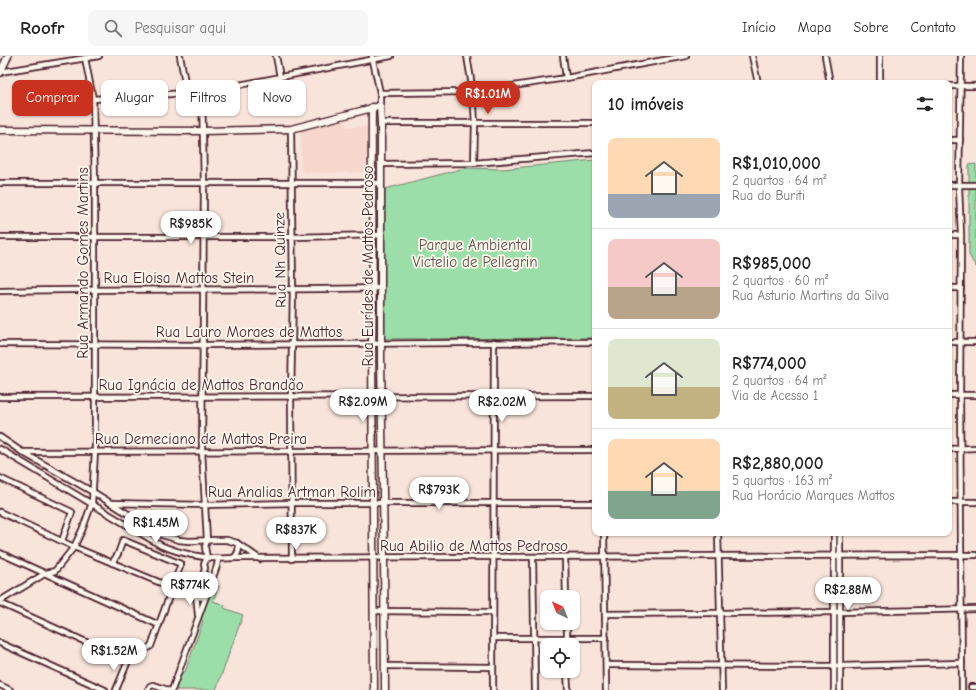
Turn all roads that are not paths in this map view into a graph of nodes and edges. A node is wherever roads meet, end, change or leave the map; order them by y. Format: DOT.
graph roads {
  1 [pos="8,56"];
  2 [pos="99,56"];
  3 [pos="180,56"];
  4 [pos="276,56"];
  5 [pos="391,56"];
  6 [pos="467,56"];
  7 [pos="563,56"];
  8 [pos="686,56"];
  9 [pos="752,56"];
  10 [pos="825,56"];
  11 [pos="880,56"];
  12 [pos="961,56"];
  13 [pos="85,58"];
  14 [pos="372,58"];
  15 [pos="659,59"];
  16 [pos="0,72"];
  17 [pos="280,77"];
  18 [pos="566,78"];
  19 [pos="89,80"];
  20 [pos="185,80"];
  21 [pos="757,80"];
  22 [pos="829,80"];
  23 [pos="880,80"];
  24 [pos="240,85"];
  25 [pos="952,86"];
  26 [pos="961,86"];
  27 [pos="976,86"];
  28 [pos="474,92"];
  29 [pos="380,93"];
  30 [pos="176,94"];
  31 [pos="93,99"];
  32 [pos="380,106"];
  33 [pos="372,107"];
  34 [pos="93,116"];
  35 [pos="202,116"];
  36 [pos="381,123"];
  37 [pos="475,123"];
  38 [pos="592,123"];
  39 [pos="291,129"];
  40 [pos="0,130"];
  41 [pos="93,130"];
  42 [pos="202,131"];
  43 [pos="952,140"];
  44 [pos="960,140"];
  45 [pos="592,153"];
  46 [pos="474,163"];
  47 [pos="381,164"];
  48 [pos="0,183"];
  49 [pos="95,183"];
  50 [pos="291,183"];
  51 [pos="371,183"];
  52 [pos="381,183"];
  53 [pos="204,184"];
  54 [pos="952,185"];
  55 [pos="976,185"];
  56 [pos="959,186"];
  57 [pos="952,235"];
  58 [pos="961,235"];
  59 [pos="372,236"];
  60 [pos="381,236"];
  61 [pos="0,237"];
  62 [pos="95,237"];
  63 [pos="204,237"];
  64 [pos="293,237"];
  65 [pos="374,288"];
  66 [pos="381,288"];
  67 [pos="952,288"];
  68 [pos="961,288"];
  69 [pos="95,289"];
  70 [pos="204,290"];
  71 [pos="293,290"];
  72 [pos="0,291"];
  73 [pos="494,342"];
  74 [pos="592,342"];
  75 [pos="952,342"];
  76 [pos="961,342"];
  77 [pos="976,342"];
  78 [pos="0,344"];
  79 [pos="96,344"];
  80 [pos="293,344"];
  81 [pos="372,344"];
  82 [pos="381,344"];
  83 [pos="204,345"];
  84 [pos="952,395"];
  85 [pos="960,395"];
  86 [pos="976,395"];
  87 [pos="382,396"];
  88 [pos="494,396"];
  89 [pos="592,396"];
  90 [pos="0,397"];
  91 [pos="96,397"];
  92 [pos="203,397"];
  93 [pos="291,397"];
  94 [pos="372,397"];
  95 [pos="0,437"];
  96 [pos="976,448"];
  97 [pos="0,449"];
  98 [pos="952,449"];
  99 [pos="960,449"];
  100 [pos="372,450"];
  101 [pos="382,450"];
  102 [pos="494,450"];
  103 [pos="592,450"];
  104 [pos="95,451"];
  105 [pos="202,451"];
  106 [pos="292,451"];
  107 [pos="22,452"];
  108 [pos="0,478"];
  109 [pos="93,492"];
  110 [pos="952,502"];
  111 [pos="961,502"];
  112 [pos="976,502"];
  113 [pos="110,503"];
  114 [pos="292,503"];
  115 [pos="372,503"];
  116 [pos="494,503"];
  117 [pos="592,503"];
  118 [pos="93,504"];
  119 [pos="383,504"];
  120 [pos="205,505"];
  121 [pos="0,512"];
  122 [pos="604,536"];
  123 [pos="718,536"];
  124 [pos="834,536"];
  125 [pos="840,536"];
  126 [pos="207,540"];
  127 [pos="62,541"];
  128 [pos="237,543"];
  129 [pos="75,547"];
  130 [pos="0,552"];
  131 [pos="834,556"];
  132 [pos="840,556"];
  133 [pos="961,556"];
  134 [pos="976,556"];
  135 [pos="605,557"];
  136 [pos="719,557"];
  137 [pos="206,558"];
  138 [pos="233,558"];
  139 [pos="372,558"];
  140 [pos="384,558"];
  141 [pos="493,558"];
  142 [pos="533,558"];
  143 [pos="565,558"];
  144 [pos="260,559"];
  145 [pos="292,559"];
  146 [pos="218,560"];
  147 [pos="112,563"];
  148 [pos="205,568"];
  149 [pos="215,570"];
  150 [pos="46,574"];
  151 [pos="200,587"];
  152 [pos="172,588"];
  153 [pos="566,590"];
  154 [pos="196,593"];
  155 [pos="207,593"];
  156 [pos="0,602"];
  157 [pos="962,609"];
  158 [pos="976,609"];
  159 [pos="373,611"];
  160 [pos="385,611"];
  161 [pos="493,612"];
  162 [pos="834,612"];
  163 [pos="840,612"];
  164 [pos="720,613"];
  165 [pos="605,614"];
  166 [pos="198,618"];
  167 [pos="159,625"];
  168 [pos="567,630"];
  169 [pos="493,638"];
  170 [pos="535,638"];
  171 [pos="540,638"];
  172 [pos="567,638"];
  173 [pos="580,638"];
  174 [pos="606,638"];
  175 [pos="0,643"];
  176 [pos="128,661"];
  177 [pos="962,663"];
  178 [pos="606,665"];
  179 [pos="721,665"];
  180 [pos="385,666"];
  181 [pos="834,666"];
  182 [pos="840,666"];
  183 [pos="493,667"];
  184 [pos="567,678"];
  185 [pos="0,685"];
  186 [pos="149,688"];
  187 [pos="10,690"];
  188 [pos="105,690"];
  189 [pos="116,690"];
  190 [pos="168,690"];
  191 [pos="172,690"];
  192 [pos="374,690"];
  193 [pos="385,690"];
  194 [pos="493,690"];
  195 [pos="535,690"];
  196 [pos="568,690"];
  197 [pos="606,690"];
  198 [pos="722,690"];
  199 [pos="834,690"];
  200 [pos="840,690"];
  201 [pos="962,690"];
  1 -- 16 [label="street"];
  2 -- 13 [label="street"];
  3 -- 20 [label="street"];
  4 -- 17 [label="street"];
  5 -- 14 [label="street"];
  6 -- 28 [label="street"];
  7 -- 18 [label="street"];
  8 -- 15 [label="street"];
  9 -- 21 [label="street"];
  10 -- 22 [label="street"];
  11 -- 23 [label="street"];
  12 -- 26 [label="street"];
  13 -- 16 [label="street"];
  13 -- 19 [label="street, Rua Armando Gomes Martins"];
  14 -- 17 [label="street"];
  14 -- 29 [label="street"];
  15 -- 18 [label="street"];
  17 -- 24 [label="street"];
  18 -- 28 [label="street"];
  25 -- 26 [label="street"];
  26 -- 27 [label="street"];
  26 -- 44 [label="street"];
  28 -- 29 [label="street"];
  28 -- 37 [label="street"];
  29 -- 32 [label="street"];
  30 -- 31 [label="street"];
  32 -- 33 [label="street"];
  32 -- 36 [label="street, Rua Eurídes de Mattos Pedroso"];
  33 -- 39 [label="street"];
  33 -- 51 [label="street, Rua Eurídes de Mattos Pedroso"];
  34 -- 41 [label="street, Rua Armando Gomes Martins"];
  35 -- 42 [label="street"];
  36 -- 37 [label="street"];
  36 -- 47 [label="street, Rua Eurídes de Mattos Pedroso"];
  37 -- 38 [label="street"];
  37 -- 46 [label="street"];
  39 -- 42 [label="street"];
  39 -- 50 [label="street, Rua Nh Quinze"];
  40 -- 41 [label="street"];
  41 -- 42 [label="street"];
  41 -- 49 [label="street, Rua Armando Gomes Martins"];
  42 -- 53 [label="street"];
  43 -- 44 [label="street"];
  44 -- 56 [label="street"];
  45 -- 46 [label="street"];
  46 -- 47 [label="street"];
  47 -- 52 [label="street, Rua Eurídes de Mattos Pedroso"];
  48 -- 49 [label="street"];
  49 -- 53 [label="street"];
  49 -- 62 [label="street, Rua Armando Gomes Martins"];
  50 -- 51 [label="street"];
  50 -- 53 [label="street"];
  50 -- 64 [label="street, Rua Nh Quinze"];
  51 -- 52 [label="street"];
  51 -- 59 [label="street, Rua Eurídes de Mattos Pedroso"];
  52 -- 60 [label="street, Rua Eurídes de Mattos Pedroso"];
  53 -- 63 [label="street"];
  54 -- 56 [label="street"];
  55 -- 56 [label="street"];
  56 -- 58 [label="street"];
  57 -- 58 [label="street"];
  58 -- 68 [label="street"];
  59 -- 60 [label="street"];
  59 -- 64 [label="street"];
  59 -- 65 [label="street, Rua Eurídes de Mattos Pedroso"];
  60 -- 66 [label="street, Rua Eurídes de Mattos Pedroso"];
  61 -- 62 [label="street"];
  62 -- 63 [label="street"];
  62 -- 69 [label="street, Rua Armando Gomes Martins"];
  63 -- 64 [label="street"];
  63 -- 70 [label="street"];
  64 -- 71 [label="street, Rua Nh Quinze"];
  65 -- 66 [label="street, Rua Eloisa Mattos Stein"];
  65 -- 71 [label="street, Rua Eloisa Mattos Stein"];
  65 -- 81 [label="street, Rua Eurídes de Mattos Pedroso"];
  66 -- 82 [label="street, Rua Eurídes de Mattos Pedroso"];
  67 -- 68 [label="street"];
  68 -- 76 [label="street"];
  69 -- 70 [label="street, Rua Eloisa Mattos Stein"];
  69 -- 72 [label="street, Rua Eloisa Mattos Stein"];
  69 -- 79 [label="street, Rua Armando Gomes Martins"];
  70 -- 71 [label="street, Rua Eloisa Mattos Stein"];
  70 -- 83 [label="street"];
  71 -- 80 [label="street, Rua Nh Quinze"];
  73 -- 74 [label="street, Rua Lauro Moraes de Mattos"];
  73 -- 82 [label="street, Rua Lauro Moraes de Mattos"];
  73 -- 88 [label="street"];
  75 -- 76 [label="street"];
  76 -- 77 [label="street"];
  76 -- 85 [label="street"];
  78 -- 79 [label="street, Rua Lauro Moraes de Mattos"];
  79 -- 83 [label="street, Rua Lauro Moraes de Mattos"];
  79 -- 91 [label="street, Rua Armando Gomes Martins"];
  80 -- 81 [label="street, Rua Lauro Moraes de Mattos"];
  80 -- 83 [label="street, Rua Lauro Moraes de Mattos"];
  80 -- 93 [label="street, Rua Nh Quinze"];
  81 -- 82 [label="street, Rua Lauro Moraes de Mattos"];
  81 -- 94 [label="street, Rua Eurídes de Mattos Pedroso"];
  82 -- 87 [label="street, Rua Eurídes de Mattos Pedroso"];
  83 -- 92 [label="street"];
  84 -- 85 [label="street"];
  85 -- 86 [label="street"];
  85 -- 99 [label="street"];
  87 -- 88 [label="street, Rua Ignácia de Mattos Brandão"];
  87 -- 94 [label="street, Rua Ignácia de Mattos Brandão"];
  87 -- 101 [label="street, Rua Eurídes de Mattos Pedroso"];
  88 -- 89 [label="street, Rua Ignácia de Mattos Brandão"];
  88 -- 102 [label="street"];
  90 -- 91 [label="street, Rua Ignácia de Mattos Brandão"];
  91 -- 92 [label="street, Rua Ignácia de Mattos Brandão"];
  91 -- 104 [label="street, Rua Armando Gomes Martins"];
  92 -- 93 [label="street, Rua Ignácia de Mattos Brandão"];
  92 -- 105 [label="street"];
  93 -- 94 [label="street, Rua Ignácia de Mattos Brandão"];
  93 -- 106 [label="street, Rua Nh Quinze"];
  94 -- 100 [label="street, Rua Eurídes de Mattos Pedroso"];
  95 -- 107 [label="street"];
  96 -- 99 [label="street"];
  97 -- 118 [label="street, Rua Abilio de Mattos Pedroso"];
  98 -- 99 [label="street"];
  99 -- 111 [label="street"];
  100 -- 101 [label="street, Rua Demeciano de Mattos Preira"];
  100 -- 106 [label="street, Rua Demeciano de Mattos Preira"];
  100 -- 115 [label="street, Rua Eurídes de Mattos Pedroso"];
  101 -- 102 [label="street, Rua Demeciano de Mattos Preira"];
  101 -- 119 [label="street, Rua Eurídes de Mattos Pedroso"];
  102 -- 103 [label="street, Rua Demeciano de Mattos Preira"];
  102 -- 116 [label="street"];
  104 -- 105 [label="street, Rua Demeciano de Mattos Preira"];
  104 -- 107 [label="street, Rua Demeciano de Mattos Preira"];
  104 -- 109 [label="street, Rua Armando Gomes Martins"];
  105 -- 106 [label="street, Rua Demeciano de Mattos Preira"];
  105 -- 120 [label="street"];
  106 -- 114 [label="street, Rua Nh Quinze"];
  107 -- 109 [label="street"];
  108 -- 127 [label="street"];
  109 -- 113 [label="street"];
  109 -- 118 [label="street, Rua Armando Gomes Martins"];
  110 -- 111 [label="street"];
  111 -- 112 [label="street"];
  111 -- 133 [label="street"];
  113 -- 120 [label="street, Rua Analias Artman Rolim"];
  113 -- 126 [label="street"];
  114 -- 115 [label="street, Rua Analias Artman Rolim"];
  114 -- 120 [label="street, Rua Analias Artman Rolim"];
  114 -- 145 [label="street, Rua Nh Quinze"];
  115 -- 119 [label="street, Rua Analias Artman Rolim"];
  115 -- 139 [label="street, Rua Eurídes de Mattos Pedroso"];
  116 -- 117 [label="street, Rua Analias Artman Rolim"];
  116 -- 119 [label="street, Rua Analias Artman Rolim"];
  116 -- 141 [label="street"];
  118 -- 129 [label="street, Rua Armando Gomes Martins"];
  118 -- 137 [label="street, Rua Abilio de Mattos Pedroso"];
  119 -- 140 [label="street, Rua Eurídes de Mattos Pedroso"];
  120 -- 126 [label="street"];
  121 -- 127 [label="street"];
  122 -- 135 [label="street"];
  123 -- 136 [label="street"];
  124 -- 131 [label="street"];
  125 -- 132 [label="street"];
  126 -- 128 [label="street"];
  126 -- 137 [label="street"];
  127 -- 129 [label="street"];
  128 -- 138 [label="street"];
  128 -- 144 [label="street"];
  129 -- 147 [label="street"];
  129 -- 150 [label="street, Rua Armando Gomes Martins"];
  130 -- 150 [label="street"];
  131 -- 132 [label="street, Rua Abilio de Mattos Pedroso"];
  131 -- 136 [label="street, Rua Abilio de Mattos Pedroso"];
  131 -- 162 [label="street"];
  132 -- 133 [label="street, Rua Abilio de Mattos Pedroso"];
  132 -- 163 [label="street"];
  133 -- 134 [label="street, Rua Abilio de Mattos Pedroso"];
  133 -- 157 [label="street"];
  135 -- 136 [label="street, Rua Abilio de Mattos Pedroso"];
  135 -- 143 [label="street, Rua Abilio de Mattos Pedroso"];
  135 -- 165 [label="street"];
  136 -- 164 [label="street"];
  137 -- 146 [label="street, Rua Abilio de Mattos Pedroso"];
  137 -- 148 [label="street"];
  138 -- 144 [label="street, Rua Abilio de Mattos Pedroso"];
  138 -- 146 [label="street, Rua Abilio de Mattos Pedroso"];
  139 -- 140 [label="street, Rua Abilio de Mattos Pedroso"];
  139 -- 145 [label="street, Rua Abilio de Mattos Pedroso"];
  139 -- 159 [label="street, Rua Eurídes de Mattos Pedroso"];
  140 -- 141 [label="street, Rua Abilio de Mattos Pedroso"];
  140 -- 160 [label="street, Rua Eurídes de Mattos Pedroso"];
  141 -- 142 [label="street, Rua Abilio de Mattos Pedroso"];
  141 -- 161 [label="street"];
  142 -- 143 [label="street, Rua Abilio de Mattos Pedroso"];
  142 -- 170 [label="street"];
  143 -- 153 [label="street"];
  144 -- 145 [label="street, Rua Abilio de Mattos Pedroso"];
  146 -- 149 [label="street"];
  147 -- 152 [label="street"];
  147 -- 152 [label="street"];
  148 -- 149 [label="street"];
  148 -- 151 [label="street"];
  149 -- 155 [label="street"];
  150 -- 156 [label="street, Rua Armando Gomes Martins"];
  150 -- 167 [label="street"];
  151 -- 154 [label="street"];
  151 -- 155 [label="street"];
  152 -- 167 [label="street"];
  154 -- 155 [label="street"];
  154 -- 166 [label="street"];
  155 -- 166 [label="street"];
  156 -- 176 [label="street"];
  157 -- 158 [label="street"];
  157 -- 163 [label="street"];
  157 -- 177 [label="street"];
  159 -- 160 [label="street"];
  159 -- 192 [label="street, Rua Eurídes de Mattos Pedroso"];
  160 -- 161 [label="street"];
  160 -- 180 [label="street, Rua Eurídes de Mattos Pedroso"];
  161 -- 169 [label="street"];
  162 -- 163 [label="street"];
  162 -- 164 [label="street"];
  162 -- 181 [label="street"];
  163 -- 182 [label="street"];
  164 -- 165 [label="street"];
  164 -- 179 [label="street"];
  165 -- 174 [label="street"];
  166 -- 191 [label="street"];
  167 -- 176 [label="street"];
  168 -- 172 [label="street"];
  169 -- 170 [label="street"];
  169 -- 183 [label="street"];
  170 -- 171 [label="street"];
  170 -- 195 [label="street"];
  173 -- 174 [label="street"];
  174 -- 178 [label="street"];
  175 -- 188 [label="street"];
  176 -- 189 [label="street"];
  177 -- 182 [label="street"];
  177 -- 201 [label="street"];
  178 -- 179 [label="street"];
  178 -- 197 [label="street"];
  179 -- 181 [label="street"];
  179 -- 198 [label="street"];
  180 -- 183 [label="street"];
  180 -- 193 [label="street, Rua Eurídes de Mattos Pedroso"];
  181 -- 182 [label="street"];
  181 -- 199 [label="street"];
  182 -- 200 [label="street"];
  183 -- 194 [label="street"];
  184 -- 196 [label="street"];
  185 -- 187 [label="street"];
  186 -- 190 [label="street"];
}
